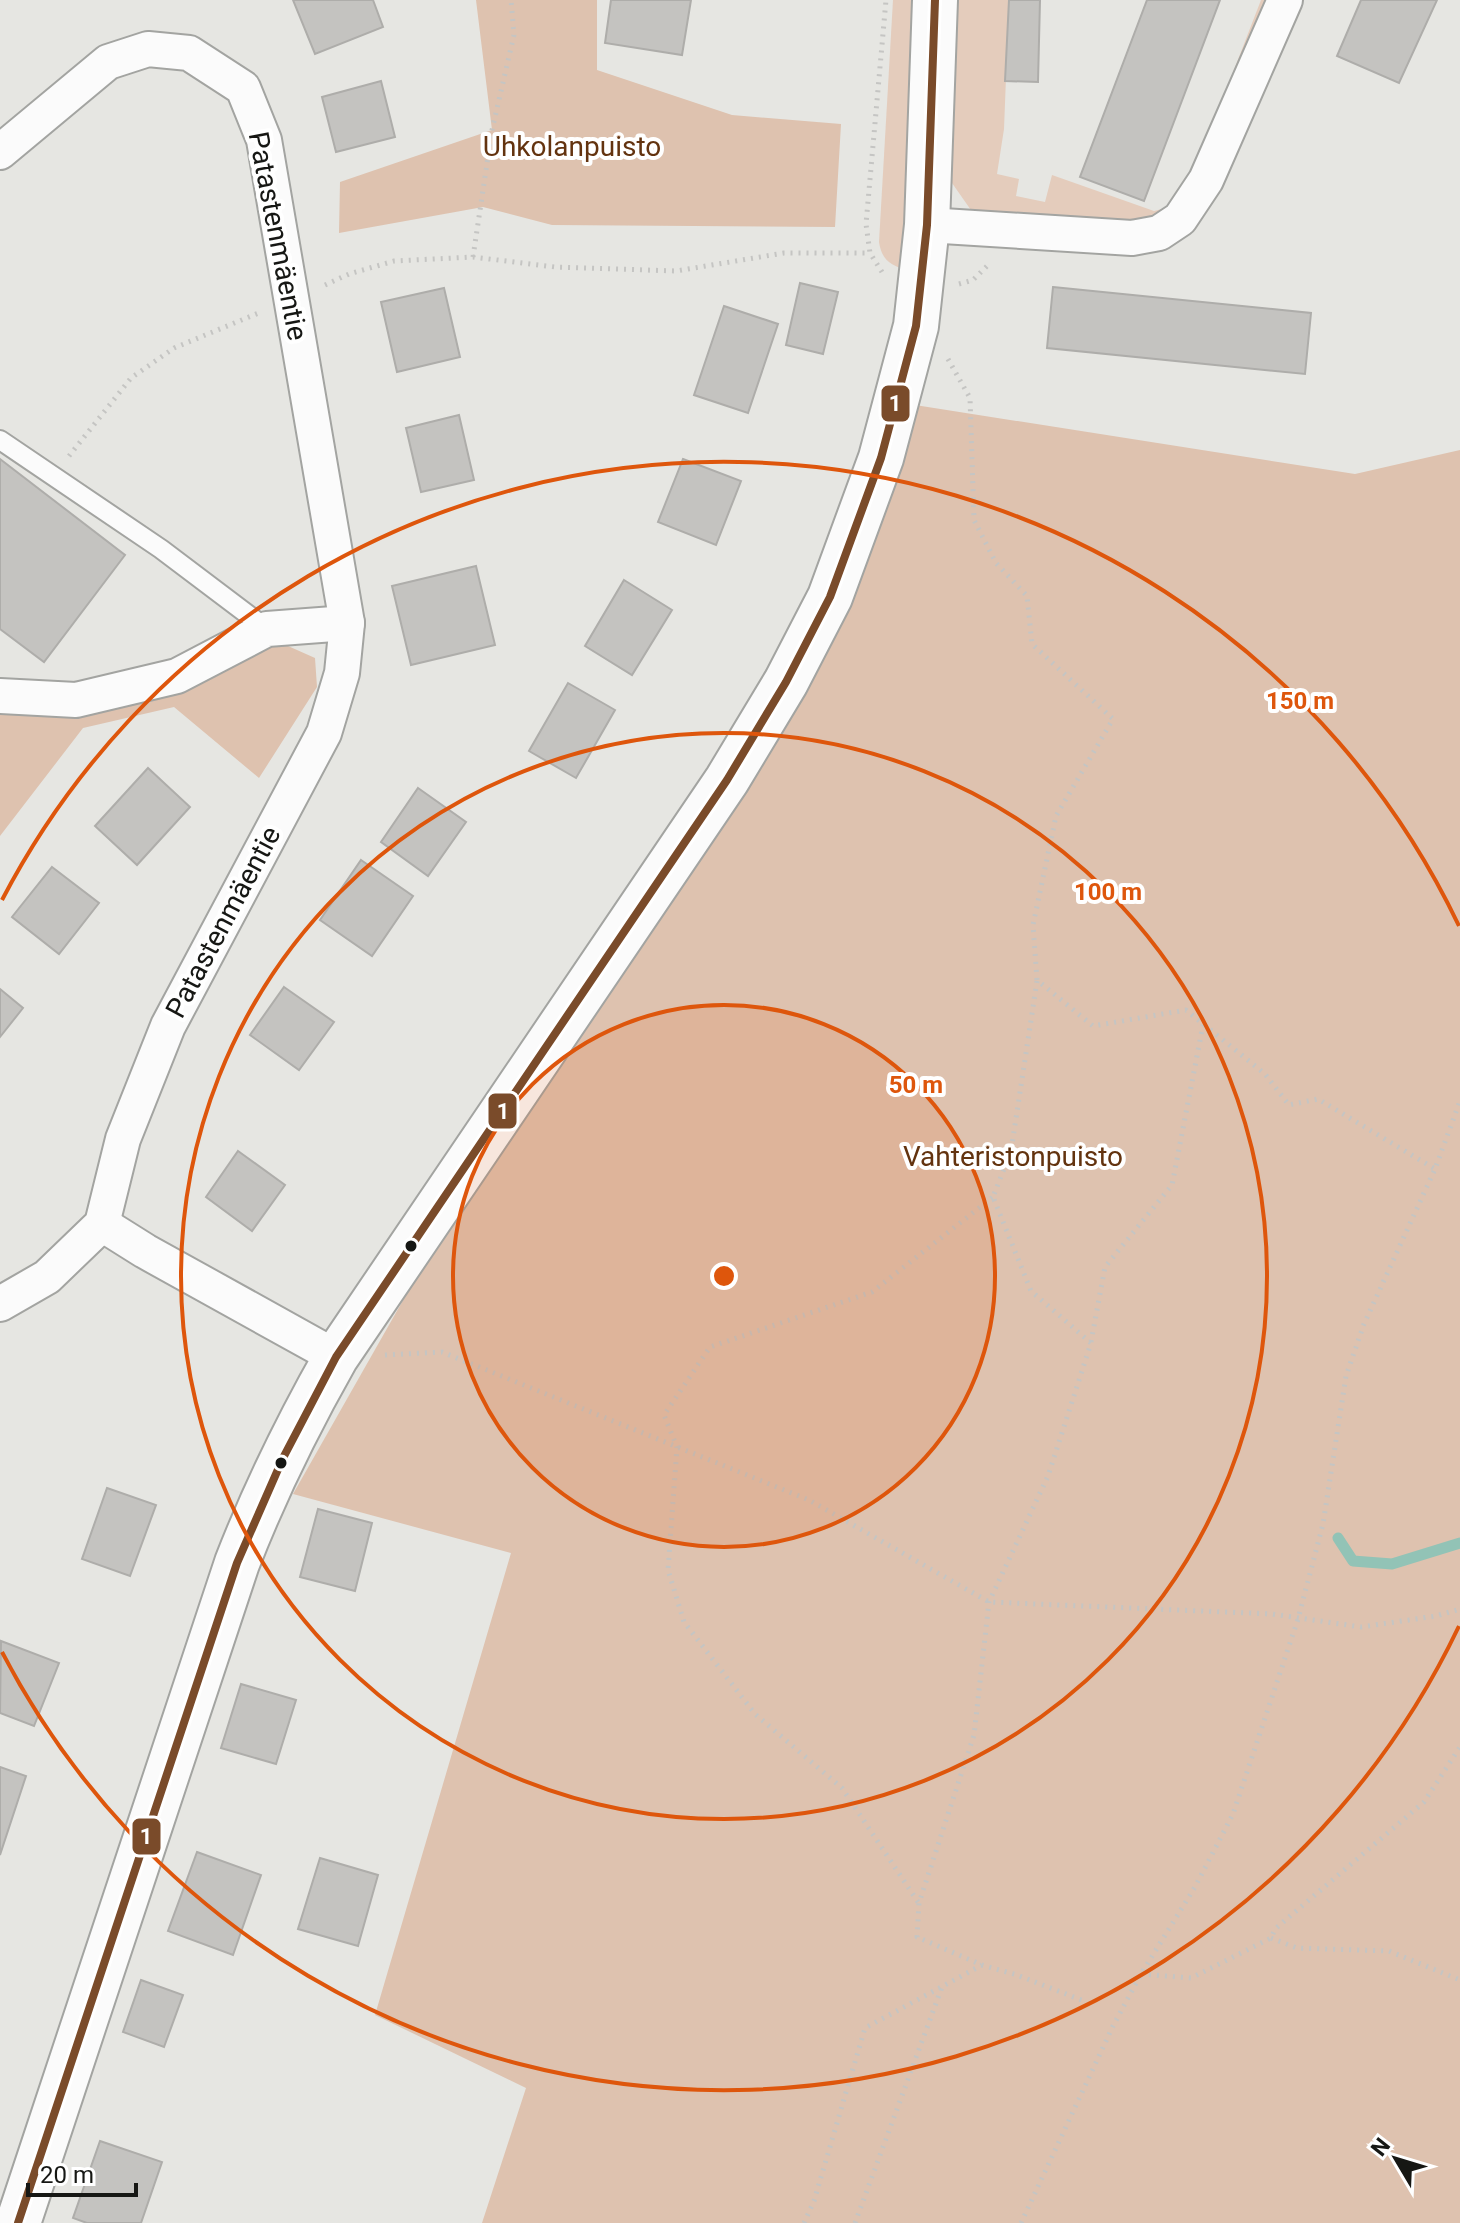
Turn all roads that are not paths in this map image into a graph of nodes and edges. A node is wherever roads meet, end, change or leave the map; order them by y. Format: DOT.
graph roads {
  1 [pos="935,0"];
  2 [pos="1285,0"];
  3 [pos="0,152"];
  4 [pos="927,225"];
  5 [pos="0,440"];
  6 [pos="347,623"];
  7 [pos="267,629"];
  8 [pos="0,696"];
  9 [pos="102,1224"];
  10 [pos="0,1304"];
  11 [pos="336,1357"];
  12 [pos="18,2223"];
  1 -- 4 [label="street"];
  2 -- 4 [label="street"];
  3 -- 6 [label="street, Patastenmäentie"];
  4 -- 11 [label="street"];
  5 -- 7 [label="lane"];
  6 -- 7 [label="street"];
  6 -- 9 [label="street, Patastenmäentie"];
  7 -- 8 [label="street"];
  9 -- 10 [label="street"];
  9 -- 11 [label="street"];
  11 -- 12 [label="street"];
}
